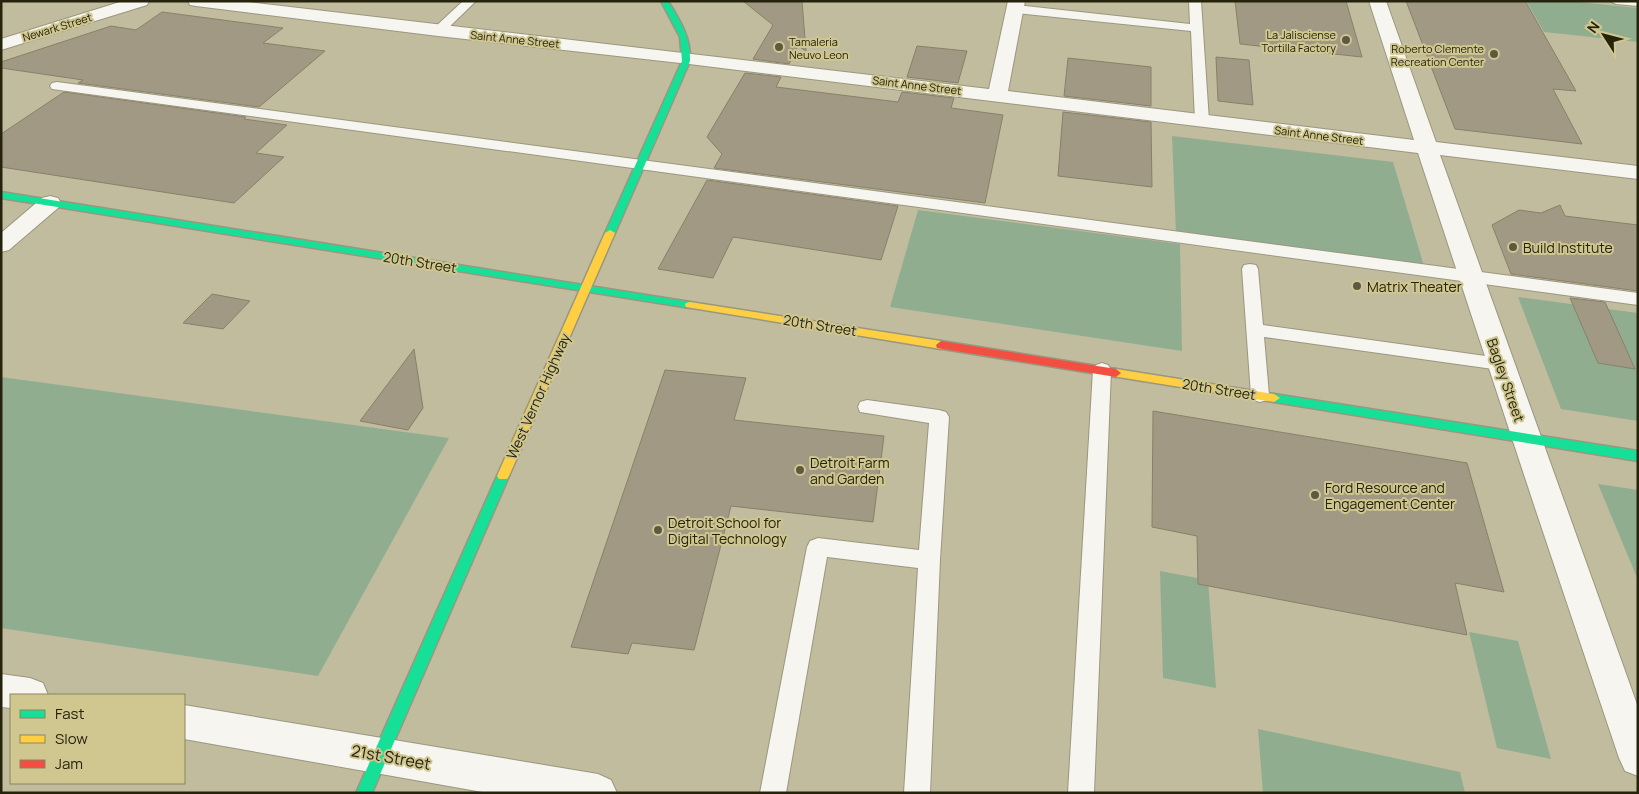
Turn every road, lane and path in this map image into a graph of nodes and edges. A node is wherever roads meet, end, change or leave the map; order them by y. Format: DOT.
graph roads {
  1 [pos="141,1"];
  2 [pos="196,1"];
  3 [pos="470,1"];
  4 [pos="664,1"];
  5 [pos="1195,1"];
  6 [pos="1377,1"];
  7 [pos="1616,1"];
  8 [pos="1638,3"];
  9 [pos="1016,5"];
  10 [pos="1196,28"];
  11 [pos="438,31"];
  12 [pos="1,45"];
  13 [pos="689,58"];
  14 [pos="57,86"];
  15 [pos="998,94"];
  16 [pos="1202,121"];
  17 [pos="1427,148"];
  18 [pos="641,165"];
  19 [pos="1638,173"];
  20 [pos="1,195"];
  21 [pos="50,203"];
  22 [pos="1,245"];
  23 [pos="1250,269"];
  24 [pos="1471,276"];
  25 [pos="585,288"];
  26 [pos="1638,299"];
  27 [pos="1255,330"];
  28 [pos="1500,364"];
  29 [pos="1102,370"];
  30 [pos="1260,396"];
  31 [pos="867,407"];
  32 [pos="1526,438"];
  33 [pos="1638,456"];
  34 [pos="929,560"];
  35 [pos="1,690"];
  36 [pos="24,694"];
  37 [pos="185,722"];
  38 [pos="381,756"];
  39 [pos="1638,758"];
  40 [pos="364,793"];
  41 [pos="598,793"];
  42 [pos="772,793"];
  43 [pos="917,793"];
  44 [pos="1081,793"];
  1 -- 12 [label="street, Newark Street"];
  2 -- 11 [label="street, Saint Anne Street"];
  3 -- 11 [label="lane"];
  4 -- 13 [label="street"];
  5 -- 10 [label="lane"];
  6 -- 17 [label="street, Bagley Street"];
  7 -- 8 [label="lane"];
  9 -- 10 [label="lane"];
  9 -- 15 [label="street"];
  10 -- 16 [label="lane"];
  11 -- 13 [label="street, Saint Anne Street"];
  13 -- 15 [label="street, Saint Anne Street"];
  13 -- 18 [label="street, West Vernor Highway"];
  14 -- 18 [label="lane"];
  15 -- 16 [label="street, Saint Anne Street"];
  16 -- 17 [label="street, Saint Anne Street"];
  17 -- 19 [label="street, Saint Anne Street"];
  17 -- 24 [label="street, Bagley Street"];
  18 -- 24 [label="lane"];
  18 -- 25 [label="street, West Vernor Highway"];
  20 -- 21 [label="street, 20th Street"];
  21 -- 22 [label="street"];
  21 -- 25 [label="street, 20th Street"];
  23 -- 27 [label="lane"];
  24 -- 26 [label="lane"];
  24 -- 28 [label="street, Bagley Street"];
  25 -- 29 [label="street, 20th Street"];
  25 -- 38 [label="street, West Vernor Highway"];
  27 -- 28 [label="lane"];
  27 -- 30 [label="lane"];
  28 -- 32 [label="street, Bagley Street"];
  29 -- 30 [label="street, 20th Street"];
  29 -- 44 [label="lane"];
  30 -- 32 [label="street, 20th Street"];
  31 -- 34 [label="lane"];
  32 -- 33 [label="street, 20th Street"];
  32 -- 39 [label="street, Bagley Street"];
  34 -- 42 [label="lane"];
  34 -- 43 [label="lane"];
  35 -- 36 [label="street"];
  37 -- 38 [label="street, 21st Street"];
  38 -- 40 [label="street, West Vernor Highway"];
  38 -- 41 [label="street, 21st Street"];
}
